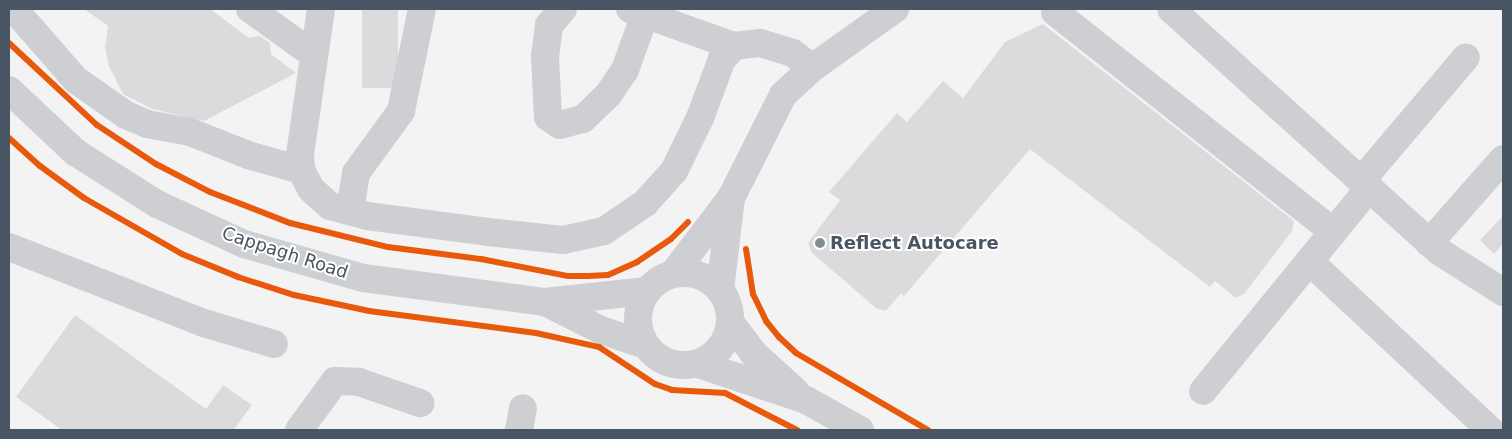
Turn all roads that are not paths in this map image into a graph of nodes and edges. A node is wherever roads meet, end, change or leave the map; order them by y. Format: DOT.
graph roads {
  1 [pos="14,9"];
  2 [pos="250,9"];
  3 [pos="321,9"];
  4 [pos="422,9"];
  5 [pos="563,9"];
  6 [pos="895,9"];
  7 [pos="1171,9"];
  8 [pos="638,11"];
  9 [pos="1055,12"];
  10 [pos="734,46"];
  11 [pos="314,55"];
  12 [pos="1466,57"];
  13 [pos="812,68"];
  14 [pos="9,90"];
  15 [pos="1503,159"];
  16 [pos="301,170"];
  17 [pos="1365,185"];
  18 [pos="731,198"];
  19 [pos="350,211"];
  20 [pos="1334,232"];
  21 [pos="1429,242"];
  22 [pos="9,247"];
  23 [pos="1310,261"];
  24 [pos="673,274"];
  25 [pos="720,290"];
  26 [pos="646,291"];
  27 [pos="1503,292"];
  28 [pos="545,302"];
  29 [pos="730,322"];
  30 [pos="274,344"];
  31 [pos="645,345"];
  32 [pos="698,364"];
  33 [pos="1203,392"];
  34 [pos="806,400"];
  35 [pos="420,403"];
  36 [pos="299,430"];
  37 [pos="860,430"];
  38 [pos="1490,430"];
  1 -- 16 [label="street"];
  2 -- 11 [label="street"];
  3 -- 11 [label="street"];
  4 -- 19 [label="street"];
  5 -- 8 [label="street"];
  6 -- 13 [label="street"];
  7 -- 17 [label="street"];
  8 -- 10 [label="street"];
  9 -- 20 [label="street"];
  10 -- 13 [label="street"];
  10 -- 19 [label="street"];
  11 -- 16 [label="street"];
  12 -- 17 [label="street"];
  13 -- 18 [label="street"];
  14 -- 28 [label="street, Cappagh Road"];
  15 -- 21 [label="street"];
  16 -- 19 [label="street"];
  17 -- 20 [label="street"];
  17 -- 21 [label="street"];
  18 -- 24 [label="street"];
  18 -- 25 [label="street"];
  20 -- 23 [label="street"];
  21 -- 27 [label="street"];
  22 -- 30 [label="street"];
  23 -- 33 [label="street"];
  23 -- 38 [label="street"];
  24 -- 25 [label="street"];
  24 -- 26 [label="street, Cappagh Road"];
  25 -- 29 [label="street, Cappagh Road"];
  26 -- 28 [label="street, Cappagh Road"];
  26 -- 31 [label="street"];
  28 -- 31 [label="street, Cappagh Road"];
  29 -- 32 [label="street"];
  29 -- 34 [label="street, Cappagh Road"];
  31 -- 32 [label="street, Cappagh Road"];
  32 -- 34 [label="street, Cappagh Road"];
  34 -- 37 [label="street, Cappagh Road"];
  35 -- 36 [label="street"];
}
